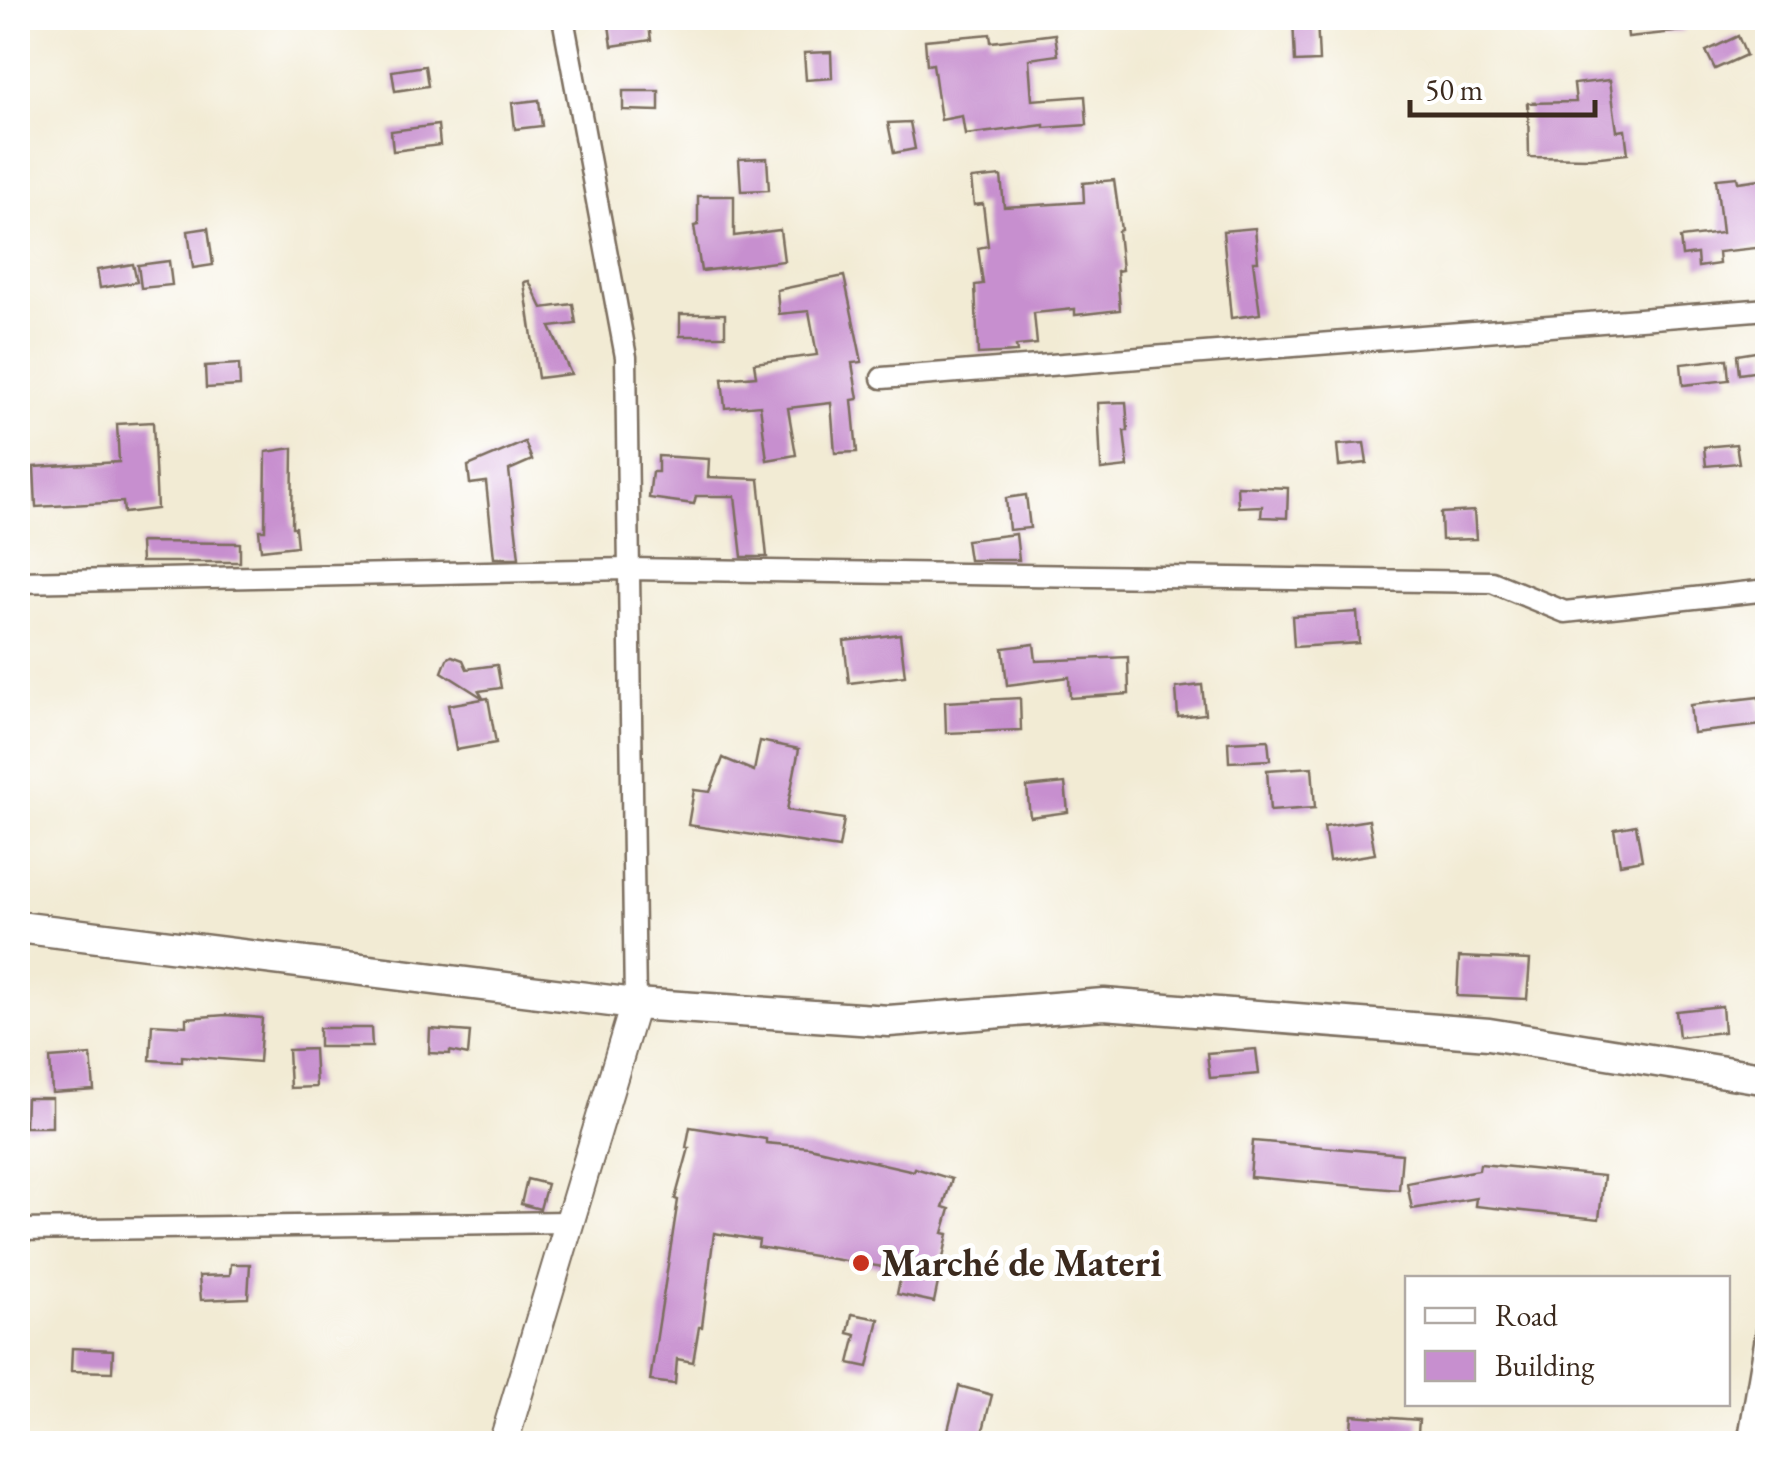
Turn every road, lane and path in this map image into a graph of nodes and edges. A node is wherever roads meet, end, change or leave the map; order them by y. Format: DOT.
graph roads {
  1 [pos="563,18"];
  2 [pos="1768,309"];
  3 [pos="882,378"];
  4 [pos="628,569"];
  5 [pos="18,582"];
  6 [pos="1768,590"];
  7 [pos="18,928"];
  8 [pos="635,1004"];
  9 [pos="1768,1079"];
  10 [pos="570,1222"];
  11 [pos="18,1230"];
  12 [pos="1768,1325"];
  13 [pos="1755,1436"];
  14 [pos="503,1444"];
  1 -- 4 [label="street"];
  2 -- 3 [label="street"];
  4 -- 5 [label="street"];
  4 -- 6 [label="street"];
  4 -- 8 [label="street"];
  7 -- 8 [label="main road"];
  8 -- 9 [label="main road"];
  8 -- 10 [label="main road"];
  10 -- 11 [label="street"];
  10 -- 14 [label="main road"];
  12 -- 13 [label="street"];
}
